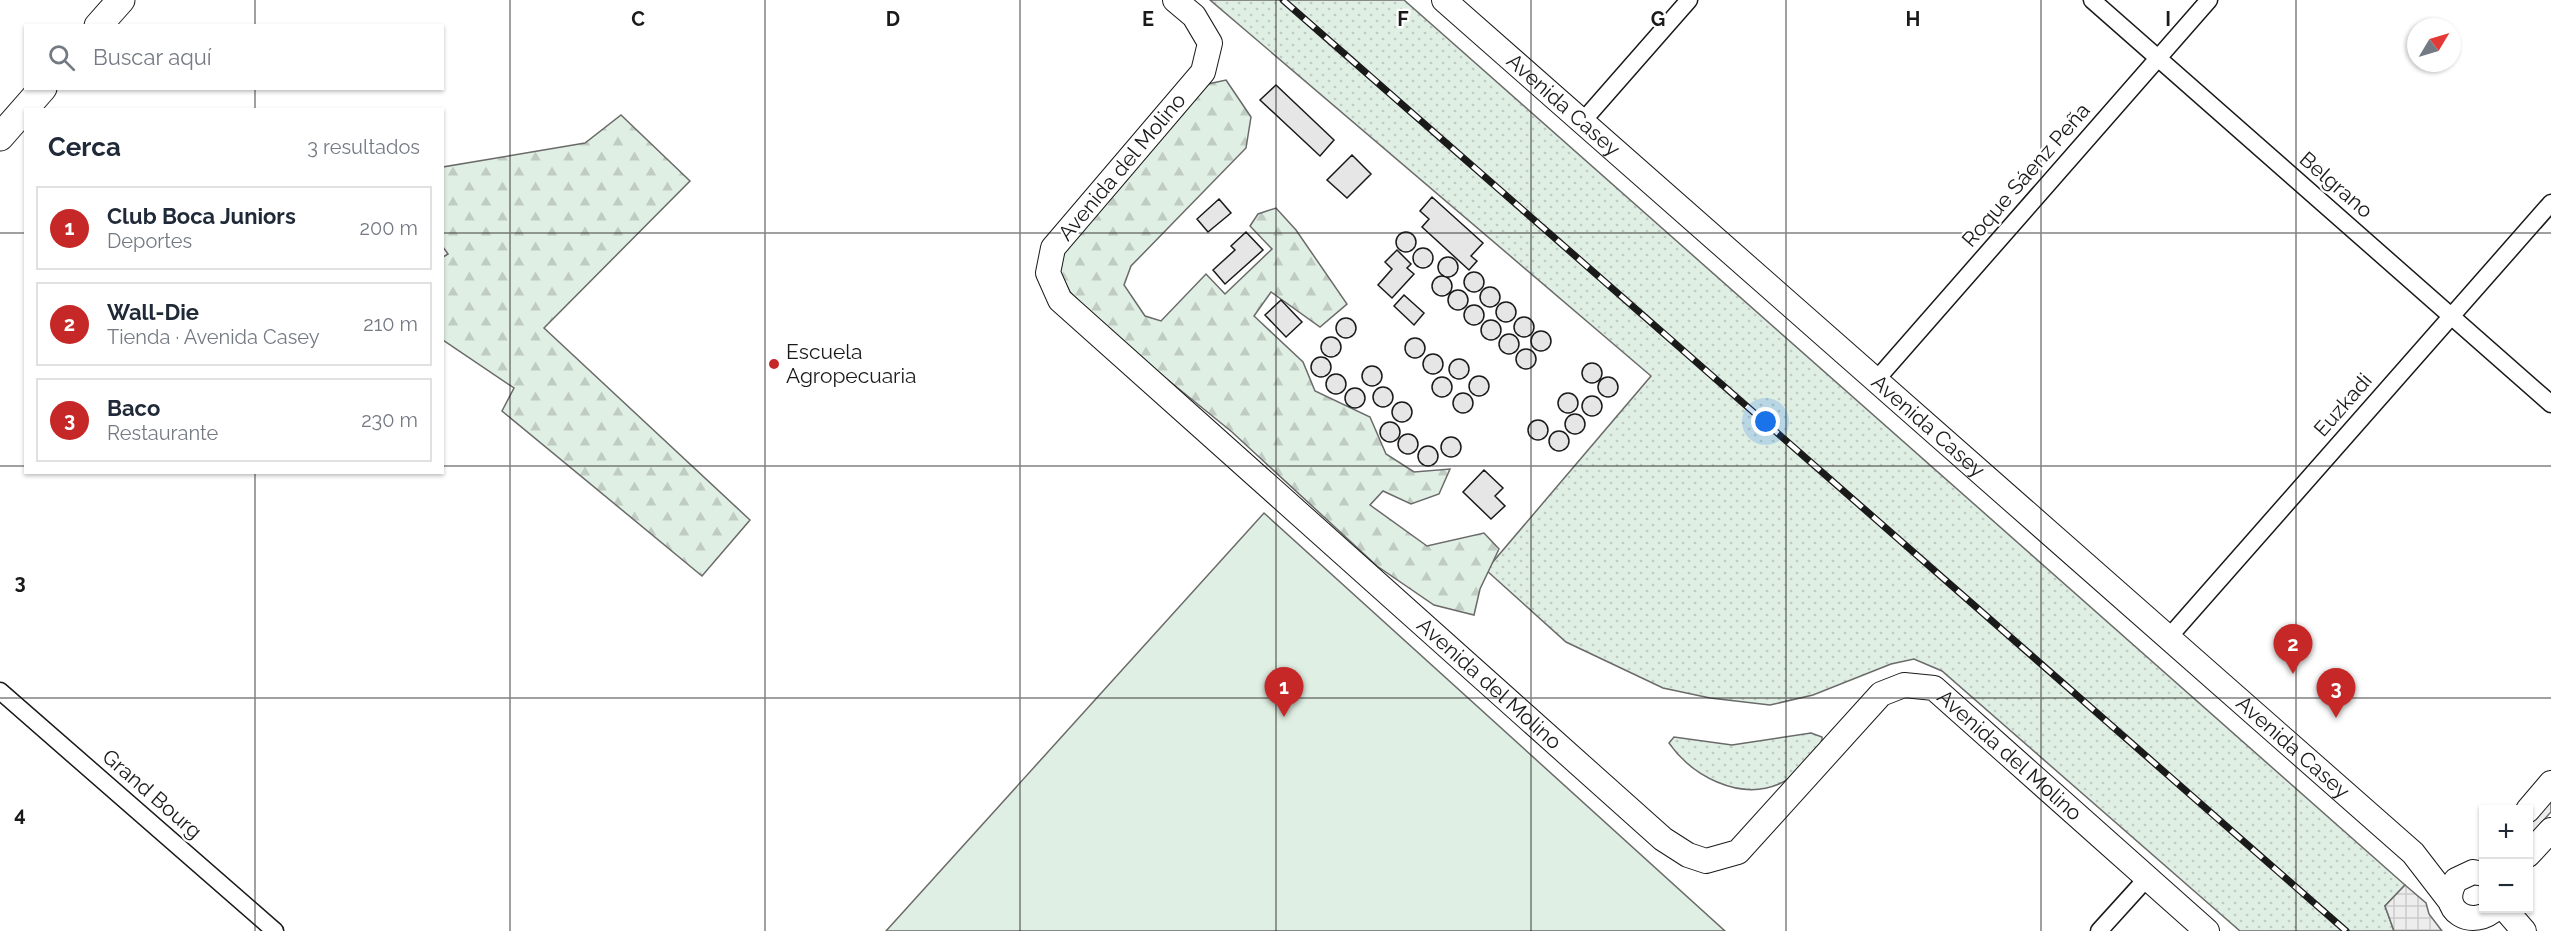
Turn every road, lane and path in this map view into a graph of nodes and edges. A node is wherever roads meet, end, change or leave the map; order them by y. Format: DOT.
graph roads {
  1 [pos="121,0"];
  2 [pos="1175,0"];
  3 [pos="1444,0"];
  4 [pos="1689,0"];
  5 [pos="2092,0"];
  6 [pos="2209,0"];
  7 [pos="100,24"];
  8 [pos="2158,58"];
  9 [pos="41,90"];
  10 [pos="25,108"];
  11 [pos="24,110"];
  12 [pos="1582,122"];
  13 [pos="0,137"];
  14 [pos="2551,203"];
  15 [pos="2451,316"];
  16 [pos="1877,379"];
  17 [pos="2551,404"];
  18 [pos="2169,637"];
  19 [pos="0,691"];
  20 [pos="2551,783"];
  21 [pos="2532,805"];
  22 [pos="2551,830"];
  23 [pos="2533,850"];
  24 [pos="2413,853"];
  25 [pos="2477,870"];
  26 [pos="2147,878"];
  27 [pos="2450,902"];
  28 [pos="2492,913"];
  29 [pos="2508,913"];
  30 [pos="2476,926"];
  31 [pos="275,931"];
  32 [pos="2099,931"];
  33 [pos="2207,931"];
  34 [pos="2524,931"];
  1 -- 7 [label="main road"];
  2 -- 26 [label="street, Avenida del Molino"];
  3 -- 12 [label="street, Avenida Casey"];
  4 -- 12 [label="street"];
  5 -- 8 [label="street, Belgrano"];
  6 -- 8 [label="street, Roque Sáenz Peña"];
  8 -- 15 [label="street, Belgrano"];
  8 -- 16 [label="street, Roque Sáenz Peña"];
  9 -- 10 [label="main road"];
  11 -- 13 [label="main road"];
  12 -- 16 [label="street, Avenida Casey"];
  14 -- 15 [label="street, Euzkadi"];
  15 -- 17 [label="street, Belgrano"];
  15 -- 18 [label="street, Euzkadi"];
  16 -- 18 [label="street, Avenida Casey"];
  18 -- 24 [label="street, Avenida Casey"];
  19 -- 31 [label="street, Grand Bourg"];
  20 -- 21 [label="street"];
  22 -- 23 [label="street"];
  24 -- 25 [label="street, Avenida Casey"];
  24 -- 27 [label="street, Avenida Casey"];
  25 -- 27 [label="street"];
  26 -- 32 [label="street"];
  26 -- 33 [label="street, Avenida del Molino"];
  27 -- 30 [label="street, Avenida Casey"];
  28 -- 30 [label="street"];
  29 -- 34 [label="street"];
}
